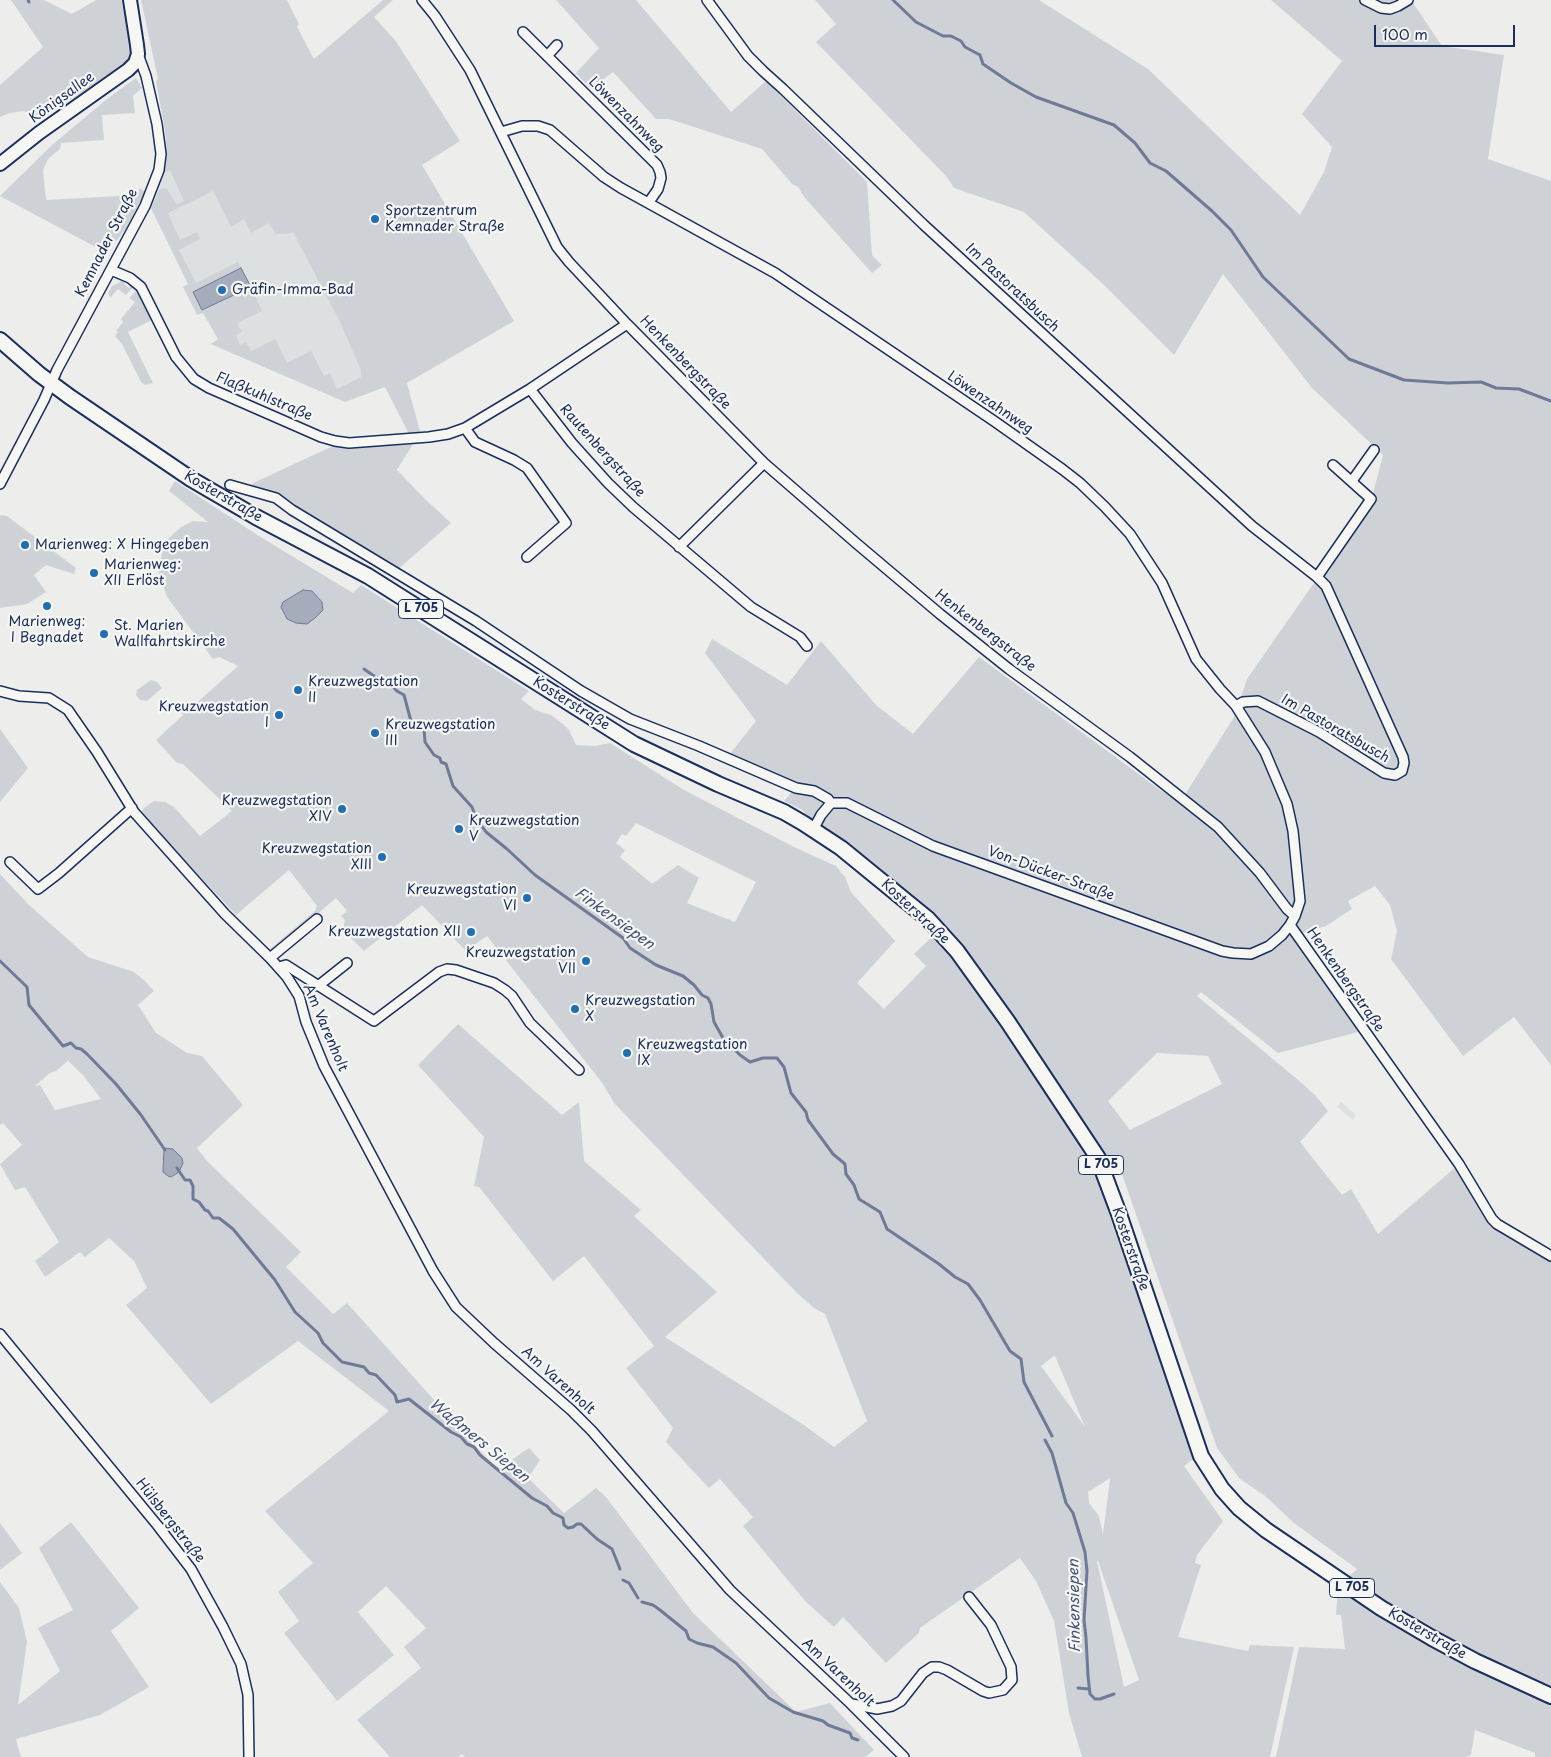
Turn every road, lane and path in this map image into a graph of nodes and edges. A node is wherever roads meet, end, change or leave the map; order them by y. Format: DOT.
graph roads {
  1 [pos="130,0"];
  2 [pos="422,0"];
  3 [pos="707,0"];
  4 [pos="1365,0"];
  5 [pos="1408,0"];
  6 [pos="523,32"];
  7 [pos="557,45"];
  8 [pos="138,54"];
  9 [pos="547,56"];
  10 [pos="502,132"];
  11 [pos="0,164"];
  12 [pos="649,202"];
  13 [pos="111,270"];
  14 [pos="627,324"];
  15 [pos="0,340"];
  16 [pos="52,383"];
  17 [pos="530,389"];
  18 [pos="465,428"];
  19 [pos="1374,450"];
  20 [pos="764,463"];
  21 [pos="1333,465"];
  22 [pos="1352,481"];
  23 [pos="0,484"];
  24 [pos="230,485"];
  25 [pos="680,547"];
  26 [pos="527,557"];
  27 [pos="1317,577"];
  28 [pos="807,646"];
  29 [pos="0,691"];
  30 [pos="1236,706"];
  31 [pos="830,803"];
  32 [pos="132,808"];
  33 [pos="813,830"];
  34 [pos="10,862"];
  35 [pos="1295,916"];
  36 [pos="317,919"];
  37 [pos="1290,925"];
  38 [pos="270,958"];
  39 [pos="347,963"];
  40 [pos="279,967"];
  41 [pos="318,986"];
  42 [pos="579,1070"];
  43 [pos="1551,1256"];
  44 [pos="0,1334"];
  45 [pos="969,1597"];
  46 [pos="1517,1680"];
  47 [pos="1551,1692"];
  48 [pos="1551,1696"];
  49 [pos="851,1704"];
  50 [pos="249,1757"];
  51 [pos="904,1757"];
  1 -- 8 [label="main road, Kemnader Straße"];
  2 -- 10 [label="street, Henkenbergstraße"];
  3 -- 27 [label="street, Im Pastoratsbusch"];
  4 -- 5 [label="street"];
  6 -- 9 [label="street, Löwenzahnweg"];
  7 -- 9 [label="street"];
  8 -- 11 [label="main road, Königsallee"];
  8 -- 13 [label="street, Kemnader Straße"];
  9 -- 12 [label="street, Löwenzahnweg"];
  10 -- 12 [label="street, Löwenzahnweg"];
  10 -- 14 [label="street, Henkenbergstraße"];
  12 -- 30 [label="street, Löwenzahnweg"];
  13 -- 16 [label="street, Kemnader Straße"];
  13 -- 18 [label="street, Flaßkuhlstraße"];
  14 -- 17 [label="street, Flaßkuhlstraße"];
  14 -- 20 [label="street, Henkenbergstraße"];
  15 -- 16 [label="main road, L 705"];
  16 -- 23 [label="street, Kemnader Straße"];
  16 -- 33 [label="main road, Kosterstraße / L 705"];
  17 -- 18 [label="street, Flaßkuhlstraße"];
  17 -- 25 [label="street, Rautenbergstraße"];
  18 -- 26 [label="street"];
  19 -- 22 [label="street"];
  20 -- 25 [label="street"];
  20 -- 35 [label="street, Henkenbergstraße"];
  21 -- 22 [label="street"];
  22 -- 27 [label="street"];
  24 -- 31 [label="street, Kosterstraße"];
  25 -- 28 [label="street, Rautenbergstraße"];
  27 -- 30 [label="street, Im Pastoratsbusch"];
  29 -- 32 [label="street, Am Varenholt"];
  30 -- 35 [label="street"];
  31 -- 33 [label="street"];
  31 -- 37 [label="street, Von-Dücker-Straße"];
  32 -- 34 [label="street"];
  32 -- 38 [label="street, Am Varenholt"];
  33 -- 46 [label="main road, Kosterstraße / L 705"];
  35 -- 37 [label="street, Henkenbergstraße"];
  36 -- 38 [label="street"];
  37 -- 43 [label="street, Henkenbergstraße"];
  38 -- 40 [label="street, Am Varenholt"];
  39 -- 41 [label="street, Am Varenholt"];
  40 -- 41 [label="street, Am Varenholt"];
  40 -- 49 [label="street, Am Varenholt"];
  41 -- 42 [label="street, Am Varenholt"];
  44 -- 50 [label="street, Hülsbergstraße"];
  45 -- 49 [label="street"];
  46 -- 47 [label="main road, Kosterstraße / L 705"];
  46 -- 48 [label="main road, Kosterstraße / L 705"];
  49 -- 51 [label="street, Am Varenholt"];
}
